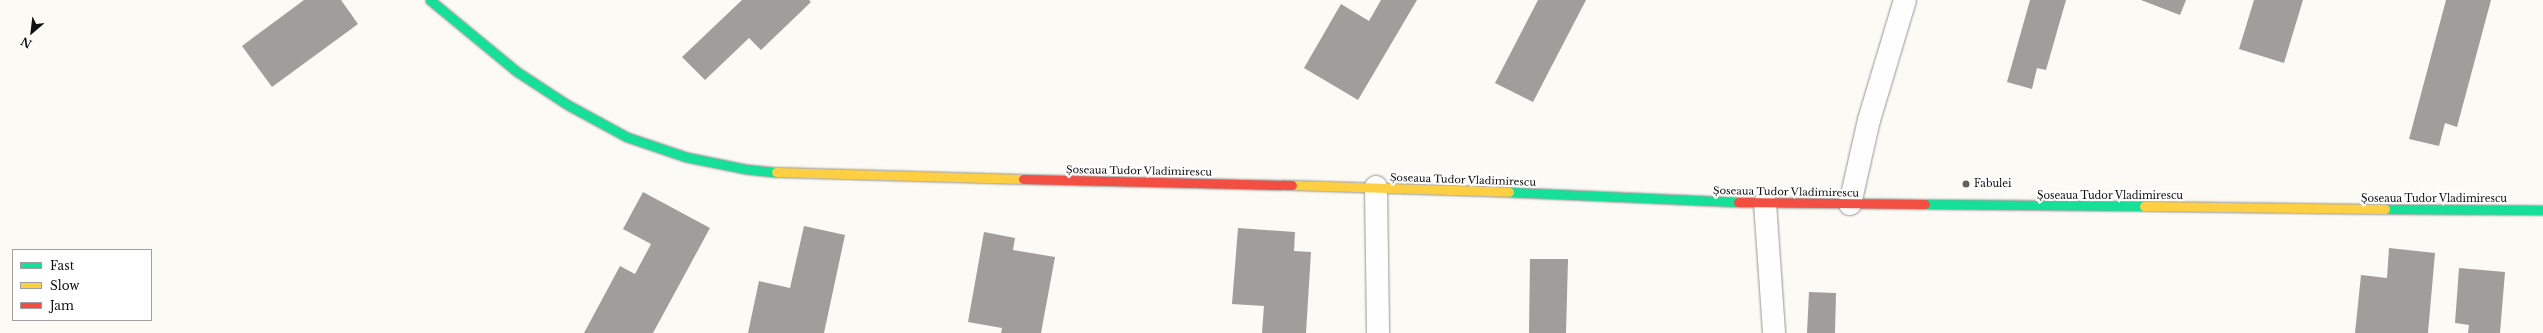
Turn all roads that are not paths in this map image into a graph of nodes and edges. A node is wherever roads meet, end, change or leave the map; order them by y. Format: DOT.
graph roads {
  1 [pos="430,0"];
  2 [pos="1905,0"];
  3 [pos="1376,188"];
  4 [pos="1765,203"];
  5 [pos="1850,204"];
  6 [pos="2543,210"];
  7 [pos="1378,333"];
  8 [pos="1774,333"];
  1 -- 3 [label="main road, Șoseaua Tudor Vladimirescu"];
  2 -- 5 [label="street"];
  3 -- 4 [label="main road, Șoseaua Tudor Vladimirescu"];
  3 -- 7 [label="street"];
  4 -- 5 [label="main road, Șoseaua Tudor Vladimirescu"];
  4 -- 8 [label="street"];
  5 -- 6 [label="main road, Șoseaua Tudor Vladimirescu"];
}
